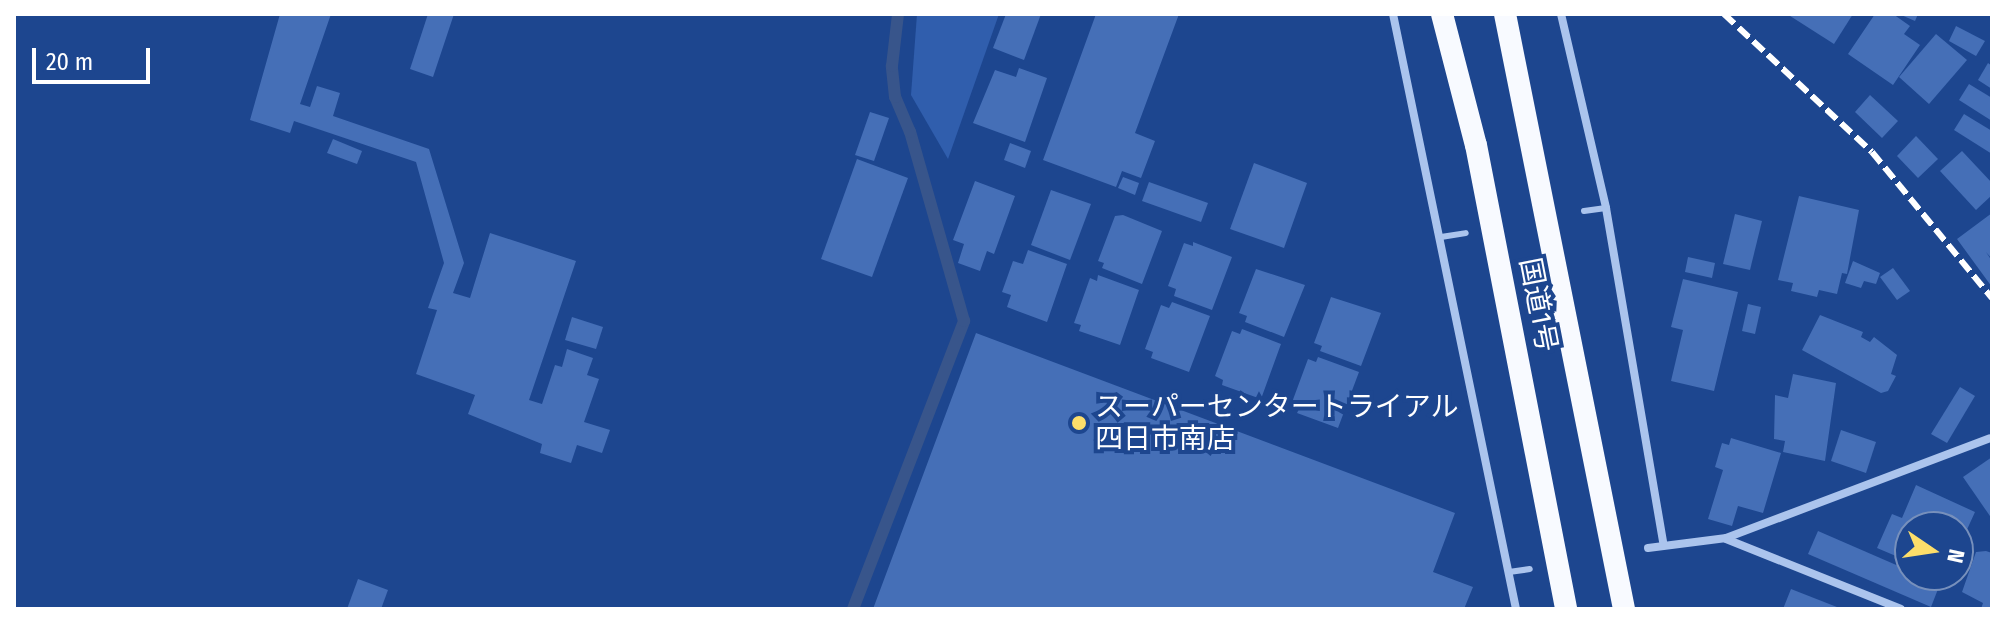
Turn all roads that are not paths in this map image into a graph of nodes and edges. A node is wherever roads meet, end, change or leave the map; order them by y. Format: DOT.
graph roads {
  1 [pos="1393,14"];
  2 [pos="1442,14"];
  3 [pos="1505,14"];
  4 [pos="1561,14"];
  5 [pos="1606,208"];
  6 [pos="1584,211"];
  7 [pos="1466,233"];
  8 [pos="1441,237"];
  9 [pos="1990,438"];
  10 [pos="1726,538"];
  11 [pos="1663,542"];
  12 [pos="1648,548"];
  13 [pos="1530,569"];
  14 [pos="1509,572"];
  15 [pos="1516,609"];
  16 [pos="1566,609"];
  17 [pos="1624,609"];
  18 [pos="1901,609"];
  1 -- 8 [label="street"];
  2 -- 16 [label="highway, 国道1号"];
  3 -- 17 [label="highway, 国道1号"];
  4 -- 5 [label="street"];
  5 -- 6 [label="lane"];
  5 -- 11 [label="street"];
  7 -- 8 [label="lane"];
  8 -- 14 [label="street"];
  9 -- 10 [label="street"];
  10 -- 11 [label="street"];
  10 -- 18 [label="street"];
  11 -- 12 [label="street"];
  13 -- 14 [label="lane"];
  14 -- 15 [label="street"];
}
